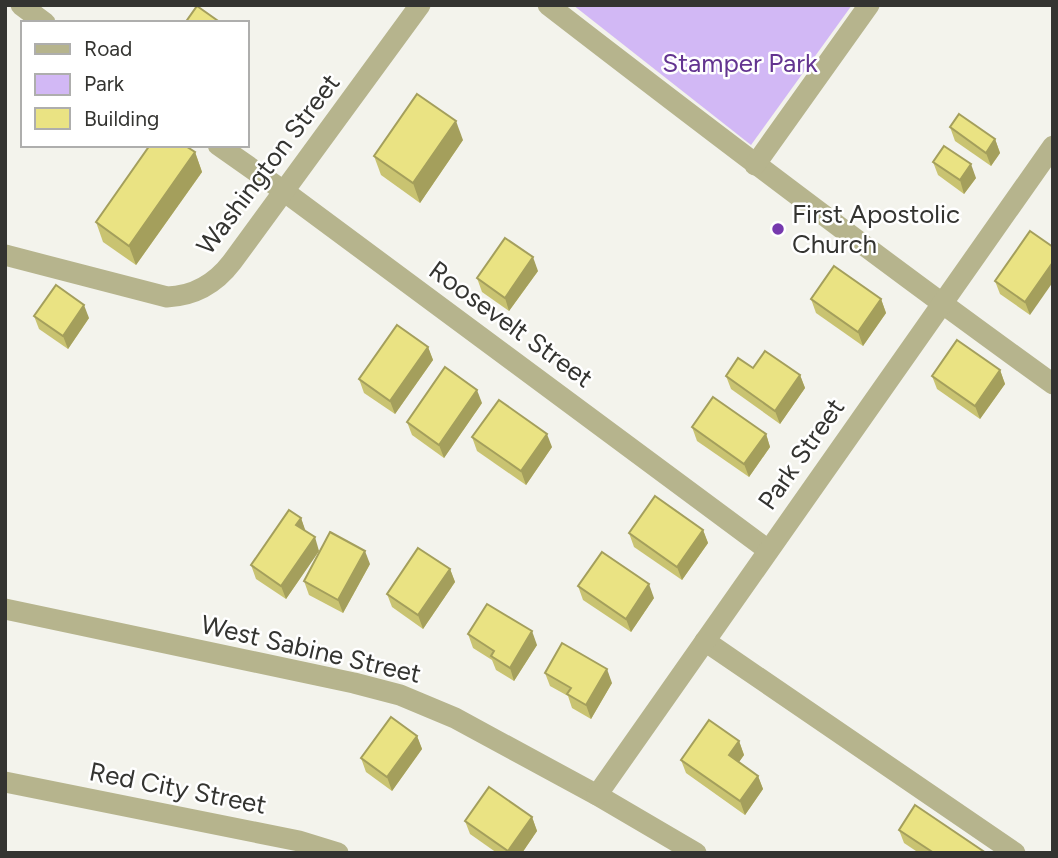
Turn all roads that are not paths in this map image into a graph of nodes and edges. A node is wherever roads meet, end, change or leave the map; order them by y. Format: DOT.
graph roads {
  1 [pos="21,5"];
  2 [pos="420,5"];
  3 [pos="548,5"];
  4 [pos="869,5"];
  5 [pos="42,21"];
  6 [pos="1053,146"];
  7 [pos="221,147"];
  8 [pos="755,165"];
  9 [pos="285,192"];
  10 [pos="5,255"];
  11 [pos="941,304"];
  12 [pos="1053,384"];
  13 [pos="768,550"];
  14 [pos="5,609"];
  15 [pos="705,641"];
  16 [pos="5,782"];
  17 [pos="597,795"];
  18 [pos="338,853"];
  19 [pos="696,853"];
  20 [pos="1015,853"];
  1 -- 5 [label="street"];
  2 -- 9 [label="street, Washington Street"];
  3 -- 8 [label="street"];
  4 -- 8 [label="street"];
  6 -- 11 [label="street, Park Street"];
  7 -- 9 [label="street, Roosevelt Street"];
  8 -- 11 [label="street"];
  9 -- 10 [label="street, Washington Street"];
  9 -- 13 [label="street, Roosevelt Street"];
  11 -- 12 [label="street"];
  11 -- 13 [label="street, Park Street"];
  13 -- 15 [label="street, Park Street"];
  14 -- 17 [label="street, West Sabine Street"];
  15 -- 17 [label="street, Park Street"];
  15 -- 20 [label="street"];
  16 -- 18 [label="street, Red City Street"];
  17 -- 19 [label="street, West Sabine Street"];
}
